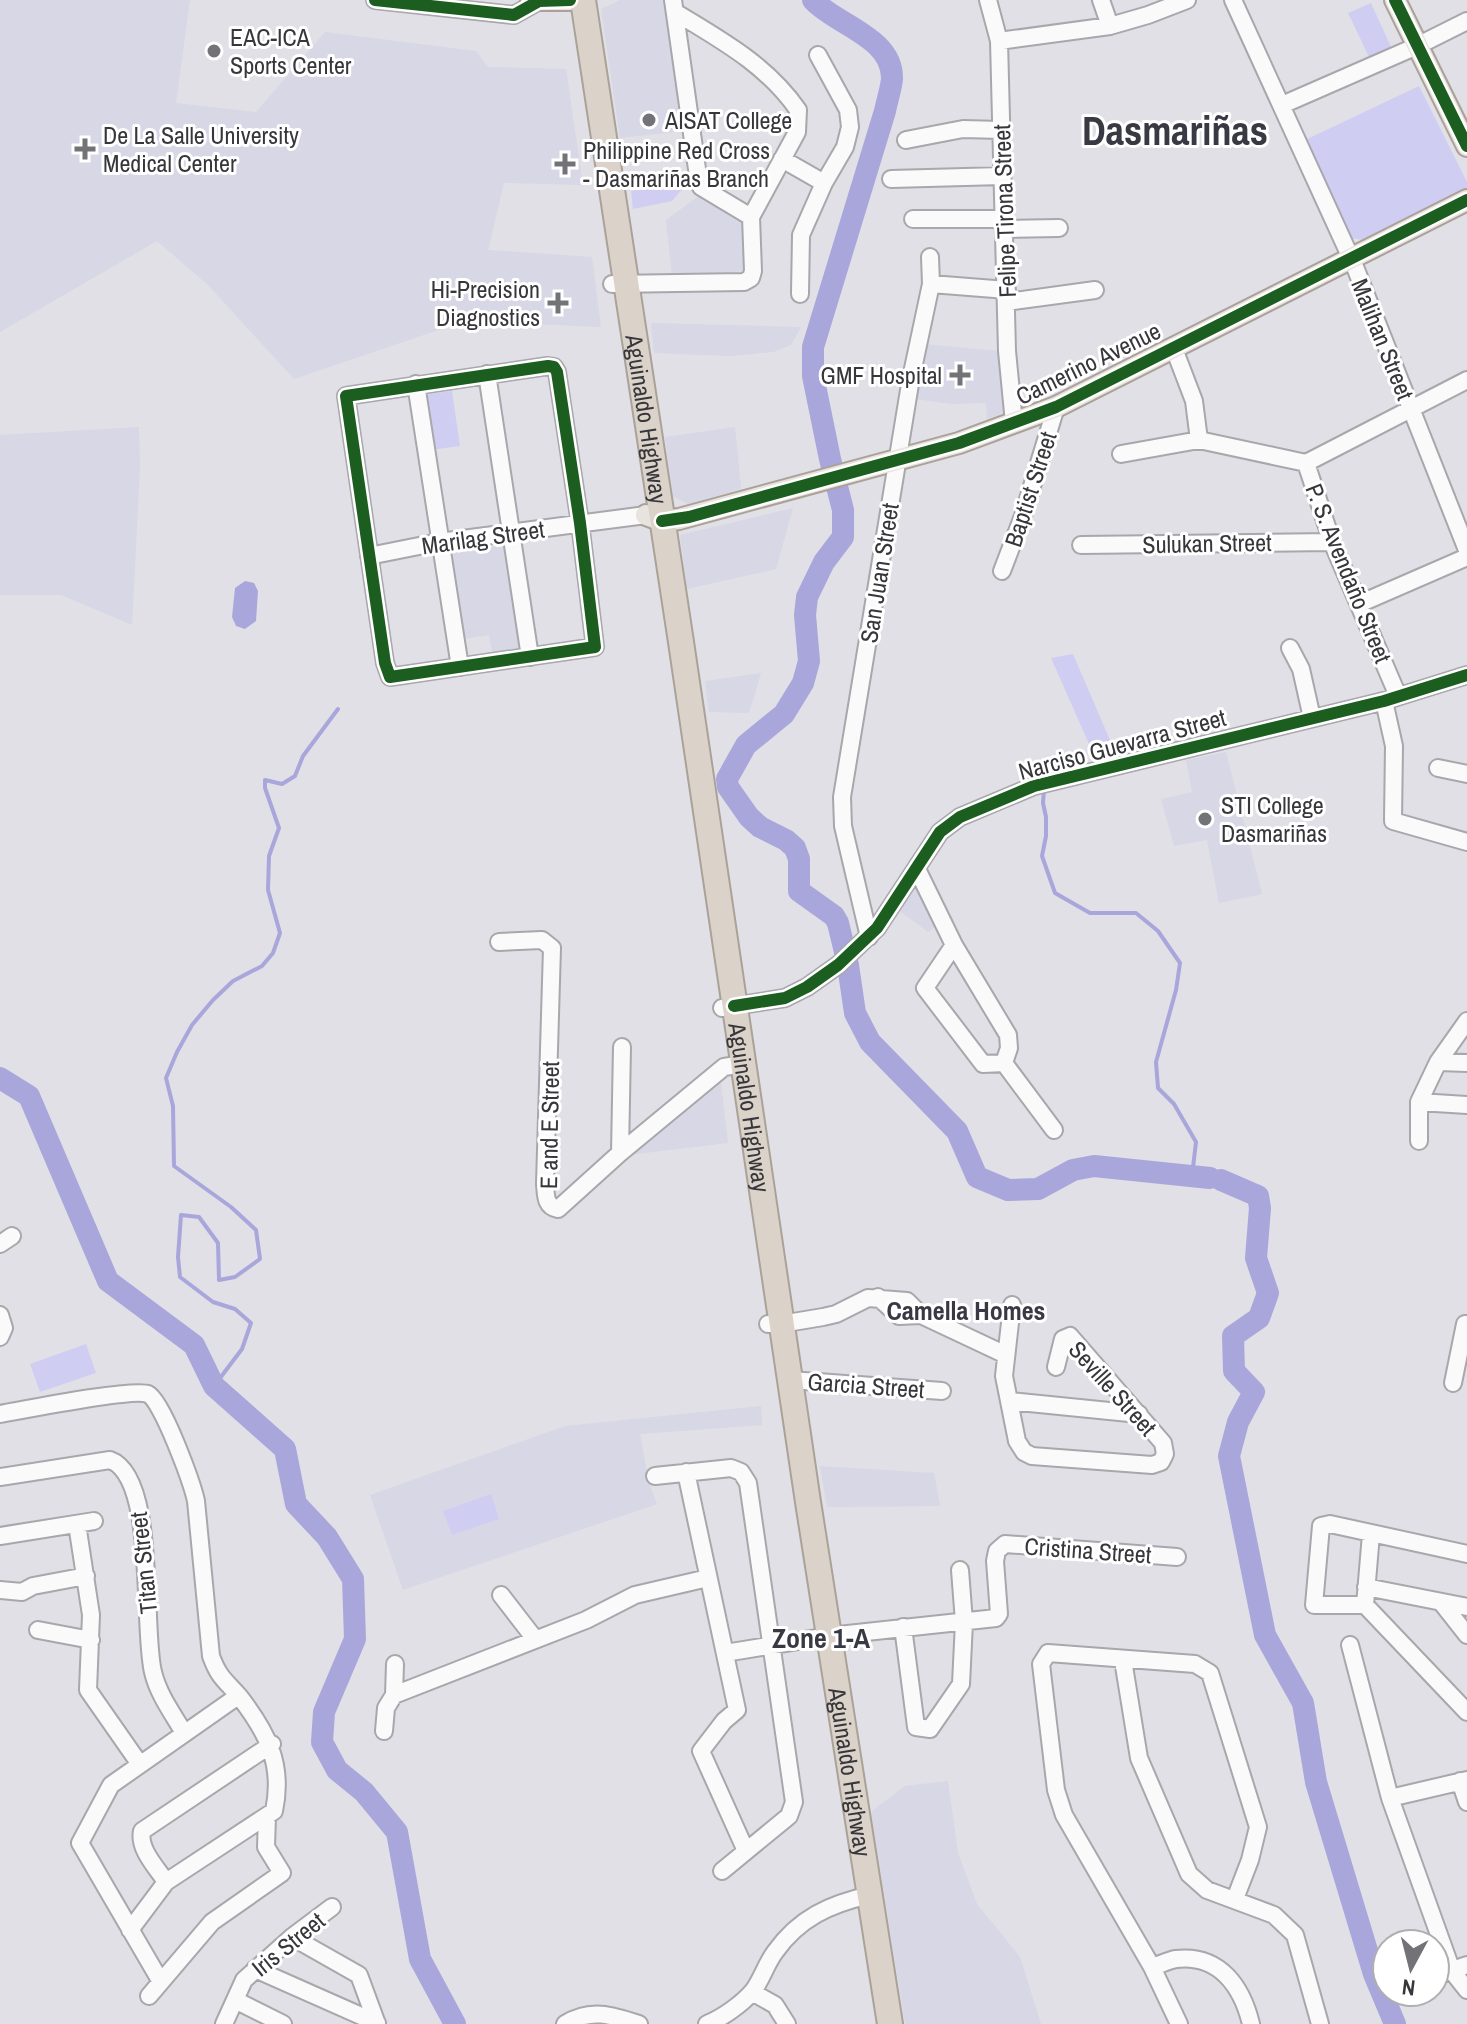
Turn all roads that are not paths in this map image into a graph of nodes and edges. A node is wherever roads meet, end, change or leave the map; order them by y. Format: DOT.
graph roads {
  1 [pos="375,0"];
  2 [pos="531,0"];
  3 [pos="570,0"];
  4 [pos="583,0"];
  5 [pos="988,0"];
  6 [pos="1101,0"];
  7 [pos="1187,0"];
  8 [pos="1233,0"];
  9 [pos="1395,0"];
  10 [pos="539,1"];
  11 [pos="674,6"];
  12 [pos="1467,21"];
  13 [pos="1110,26"];
  14 [pos="999,41"];
  15 [pos="1417,46"];
  16 [pos="818,55"];
  17 [pos="1282,105"];
  18 [pos="1001,130"];
  19 [pos="906,140"];
  20 [pos="1467,146"];
  21 [pos="782,159"];
  22 [pos="1002,176"];
  23 [pos="891,179"];
  24 [pos="824,183"];
  25 [pos="1467,200"];
  26 [pos="751,217"];
  27 [pos="913,219"];
  28 [pos="1005,224"];
  29 [pos="1059,228"];
  30 [pos="930,257"];
  31 [pos="1351,259"];
  32 [pos="619,284"];
  33 [pos="931,284"];
  34 [pos="1095,290"];
  35 [pos="800,294"];
  36 [pos="1007,296"];
  37 [pos="1173,346"];
  38 [pos="487,374"];
  39 [pos="1467,380"];
  40 [pos="416,384"];
  41 [pos="1056,407"];
  42 [pos="1412,410"];
  43 [pos="1014,423"];
  44 [pos="1199,440"];
  45 [pos="1121,454"];
  46 [pos="898,461"];
  47 [pos="1306,463"];
  48 [pos="654,518"];
  49 [pos="580,523"];
  50 [pos="511,533"];
  51 [pos="439,542"];
  52 [pos="1332,542"];
  53 [pos="1081,545"];
  54 [pos="1467,550"];
  55 [pos="369,556"];
  56 [pos="1467,557"];
  57 [pos="1002,571"];
  58 [pos="1359,604"];
  59 [pos="1290,648"];
  60 [pos="530,657"];
  61 [pos="460,667"];
  62 [pos="1467,675"];
  63 [pos="1391,698"];
  64 [pos="1312,718"];
  65 [pos="1438,768"];
  66 [pos="1467,774"];
  67 [pos="1467,842"];
  68 [pos="917,869"];
  69 [pos="869,937"];
  70 [pos="499,942"];
  71 [pos="954,945"];
  72 [pos="728,1007"];
  73 [pos="1467,1021"];
  74 [pos="622,1047"];
  75 [pos="1438,1062"];
  76 [pos="1004,1063"];
  77 [pos="1467,1063"];
  78 [pos="737,1065"];
  79 [pos="1419,1102"];
  80 [pos="1467,1105"];
  81 [pos="1054,1130"];
  82 [pos="1419,1141"];
  83 [pos="620,1153"];
  84 [pos="1012,1305"];
  85 [pos="775,1324"];
  86 [pos="1467,1324"];
  87 [pos="1006,1355"];
  88 [pos="1056,1367"];
  89 [pos="790,1380"];
  90 [pos="1453,1383"];
  91 [pos="942,1391"];
  92 [pos="1010,1401"];
  93 [pos="0,1414"];
  94 [pos="1139,1414"];
  95 [pos="686,1472"];
  96 [pos="655,1476"];
  97 [pos="0,1477"];
  98 [pos="1371,1534"];
  99 [pos="0,1536"];
  100 [pos="1467,1554"];
  101 [pos="1177,1557"];
  102 [pos="960,1570"];
  103 [pos="86,1576"];
  104 [pos="708,1578"];
  105 [pos="1366,1587"];
  106 [pos="0,1590"];
  107 [pos="501,1595"];
  108 [pos="1441,1602"];
  109 [pos="1365,1605"];
  110 [pos="1467,1607"];
  111 [pos="964,1622"];
  112 [pos="903,1627"];
  113 [pos="38,1630"];
  114 [pos="1467,1635"];
  115 [pos="822,1637"];
  116 [pos="535,1639"];
  117 [pos="91,1640"];
  118 [pos="773,1645"];
  119 [pos="1350,1645"];
  120 [pos="725,1653"];
  121 [pos="1123,1660"];
  122 [pos="395,1664"];
  123 [pos="394,1695"];
  124 [pos="238,1696"];
  125 [pos="1467,1712"];
  126 [pos="384,1731"];
  127 [pos="184,1733"];
  128 [pos="272,1744"];
  129 [pos="139,1763"];
  130 [pos="1464,1780"];
  131 [pos="1390,1798"];
  132 [pos="1467,1802"];
  133 [pos="267,1816"];
  134 [pos="746,1851"];
  135 [pos="722,1871"];
  136 [pos="166,1882"];
  137 [pos="863,1897"];
  138 [pos="1235,1899"];
  139 [pos="332,1907"];
  140 [pos="130,1930"];
  141 [pos="292,1937"];
  142 [pos="1152,1967"];
  143 [pos="1459,1968"];
  144 [pos="255,1969"];
  145 [pos="161,1982"];
  146 [pos="1467,1990"];
  147 [pos="752,1992"];
  148 [pos="149,1996"];
  149 [pos="235,2000"];
  150 [pos="224,2024"];
  151 [pos="283,2024"];
  152 [pos="377,2024"];
  153 [pos="565,2024"];
  154 [pos="639,2024"];
  155 [pos="710,2024"];
  156 [pos="787,2024"];
  157 [pos="874,2024"];
  158 [pos="890,2024"];
  159 [pos="1179,2024"];
  160 [pos="1251,2024"];
  161 [pos="1320,2024"];
  1 -- 10 [label="street"];
  2 -- 10 [label="main road"];
  3 -- 10 [label="main road"];
  3 -- 32 [label="highway, Aguinaldo Highway"];
  4 -- 32 [label="highway, Aguinaldo Highway"];
  5 -- 14 [label="street, Felipe Tirona Street"];
  6 -- 13 [label="street"];
  7 -- 13 [label="street"];
  8 -- 17 [label="street, Malihan Street"];
  9 -- 15 [label="main road"];
  11 -- 21 [label="street"];
  11 -- 26 [label="street"];
  12 -- 15 [label="street"];
  13 -- 14 [label="street"];
  14 -- 18 [label="street, Felipe Tirona Street"];
  15 -- 17 [label="street"];
  15 -- 20 [label="main road"];
  16 -- 24 [label="street"];
  17 -- 31 [label="street, Malihan Street"];
  18 -- 19 [label="street"];
  18 -- 22 [label="street, Felipe Tirona Street"];
  21 -- 24 [label="street"];
  21 -- 26 [label="street"];
  22 -- 23 [label="street"];
  22 -- 28 [label="street, Felipe Tirona Street"];
  24 -- 35 [label="street"];
  25 -- 31 [label="main road, Camerino Avenue"];
  26 -- 32 [label="street"];
  27 -- 28 [label="street"];
  28 -- 29 [label="street"];
  28 -- 36 [label="street, Felipe Tirona Street"];
  30 -- 33 [label="street, San Juan Street"];
  31 -- 37 [label="main road, Camerino Avenue"];
  31 -- 42 [label="street, Malihan Street"];
  32 -- 48 [label="highway, Aguinaldo Highway"];
  33 -- 36 [label="street"];
  33 -- 46 [label="street, San Juan Street"];
  34 -- 36 [label="street"];
  36 -- 43 [label="street, Felipe Tirona Street"];
  37 -- 41 [label="main road, Camerino Avenue"];
  37 -- 44 [label="street"];
  38 -- 40 [label="street"];
  38 -- 49 [label="street"];
  38 -- 50 [label="street"];
  39 -- 42 [label="street"];
  40 -- 51 [label="street"];
  40 -- 55 [label="street"];
  41 -- 43 [label="main road, Camerino Avenue"];
  41 -- 57 [label="street, Baptist Street"];
  42 -- 47 [label="street"];
  42 -- 54 [label="street, Malihan Street"];
  43 -- 46 [label="main road, Camerino Avenue"];
  44 -- 45 [label="street"];
  44 -- 47 [label="street, P. S. Avendaño Street"];
  46 -- 48 [label="main road, Camerino Avenue"];
  46 -- 69 [label="street, San Juan Street"];
  47 -- 52 [label="street, P. S. Avendaño Street"];
  48 -- 49 [label="street, Marilag Street"];
  48 -- 72 [label="highway, Aguinaldo Highway"];
  49 -- 50 [label="street, Marilag Street"];
  49 -- 60 [label="street"];
  50 -- 51 [label="street, Marilag Street"];
  50 -- 60 [label="street"];
  51 -- 55 [label="street, Marilag Street"];
  51 -- 61 [label="street"];
  52 -- 53 [label="street, Sulukan Street"];
  52 -- 58 [label="street, P. S. Avendaño Street"];
  55 -- 61 [label="street"];
  56 -- 58 [label="street"];
  58 -- 63 [label="street, P. S. Avendaño Street"];
  59 -- 64 [label="street"];
  60 -- 61 [label="street"];
  62 -- 63 [label="street, Narciso Guevarra Street"];
  63 -- 64 [label="street, Narciso Guevarra Street"];
  63 -- 67 [label="street, P. S. Avendaño Street"];
  64 -- 68 [label="street, Narciso Guevarra Street"];
  65 -- 66 [label="street"];
  68 -- 69 [label="street, Narciso Guevarra Street"];
  68 -- 71 [label="street"];
  69 -- 72 [label="street, Narciso Guevarra Street"];
  70 -- 83 [label="street, E and E Street"];
  71 -- 76 [label="street"];
  71 -- 76 [label="street"];
  72 -- 78 [label="highway, Aguinaldo Highway"];
  73 -- 75 [label="street"];
  74 -- 83 [label="street"];
  75 -- 77 [label="street"];
  75 -- 79 [label="street"];
  76 -- 81 [label="street"];
  78 -- 83 [label="street, E and E Street"];
  78 -- 85 [label="highway, Aguinaldo Highway"];
  79 -- 80 [label="street"];
  79 -- 82 [label="street"];
  84 -- 87 [label="street"];
  85 -- 87 [label="street"];
  85 -- 89 [label="highway, Aguinaldo Highway"];
  85 -- 115 [label="highway, Aguinaldo Highway"];
  86 -- 90 [label="street"];
  87 -- 92 [label="street"];
  88 -- 94 [label="street, Seville Street"];
  89 -- 91 [label="street, Garcia Street"];
  89 -- 115 [label="highway, Aguinaldo Highway"];
  92 -- 94 [label="street"];
  92 -- 94 [label="street, Seville Street"];
  93 -- 124 [label="street"];
  95 -- 96 [label="street"];
  95 -- 104 [label="street"];
  95 -- 118 [label="street"];
  97 -- 127 [label="street, Titan Street"];
  98 -- 100 [label="street"];
  98 -- 105 [label="street"];
  98 -- 109 [label="street"];
  99 -- 103 [label="street"];
  101 -- 111 [label="street, Cristina Street"];
  102 -- 111 [label="street"];
  103 -- 106 [label="street"];
  103 -- 117 [label="street"];
  104 -- 116 [label="street"];
  104 -- 120 [label="street"];
  105 -- 108 [label="street"];
  105 -- 109 [label="street"];
  107 -- 116 [label="street"];
  108 -- 110 [label="street"];
  108 -- 114 [label="street"];
  109 -- 125 [label="street"];
  111 -- 112 [label="street, Cristina Street"];
  111 -- 112 [label="street"];
  112 -- 115 [label="street, Cristina Street"];
  113 -- 117 [label="street"];
  115 -- 118 [label="street, Cristina Street"];
  115 -- 137 [label="highway, Aguinaldo Highway"];
  116 -- 123 [label="street"];
  117 -- 129 [label="street"];
  118 -- 120 [label="street, Cristina Street"];
  118 -- 134 [label="street"];
  119 -- 131 [label="street"];
  120 -- 134 [label="street"];
  121 -- 138 [label="street"];
  121 -- 138 [label="street"];
  121 -- 142 [label="street"];
  122 -- 123 [label="street"];
  123 -- 126 [label="street"];
  124 -- 127 [label="street"];
  124 -- 128 [label="street"];
  127 -- 129 [label="street"];
  128 -- 133 [label="street"];
  128 -- 136 [label="street"];
  129 -- 140 [label="street"];
  130 -- 131 [label="street"];
  130 -- 132 [label="street"];
  131 -- 143 [label="street"];
  133 -- 136 [label="street"];
  133 -- 145 [label="street"];
  134 -- 135 [label="street"];
  136 -- 140 [label="street"];
  137 -- 147 [label="street"];
  137 -- 157 [label="highway, Aguinaldo Highway"];
  137 -- 158 [label="highway, Aguinaldo Highway"];
  138 -- 161 [label="street"];
  139 -- 141 [label="street, Iris Street"];
  140 -- 145 [label="street"];
  141 -- 144 [label="street, Iris Street"];
  141 -- 152 [label="street"];
  142 -- 159 [label="street"];
  142 -- 160 [label="street"];
  143 -- 146 [label="street"];
  144 -- 149 [label="street, Iris Street"];
  144 -- 152 [label="street"];
  145 -- 148 [label="street"];
  147 -- 155 [label="street"];
  147 -- 156 [label="street"];
  149 -- 150 [label="street, Iris Street"];
  149 -- 151 [label="street"];
  153 -- 154 [label="street"];
}
